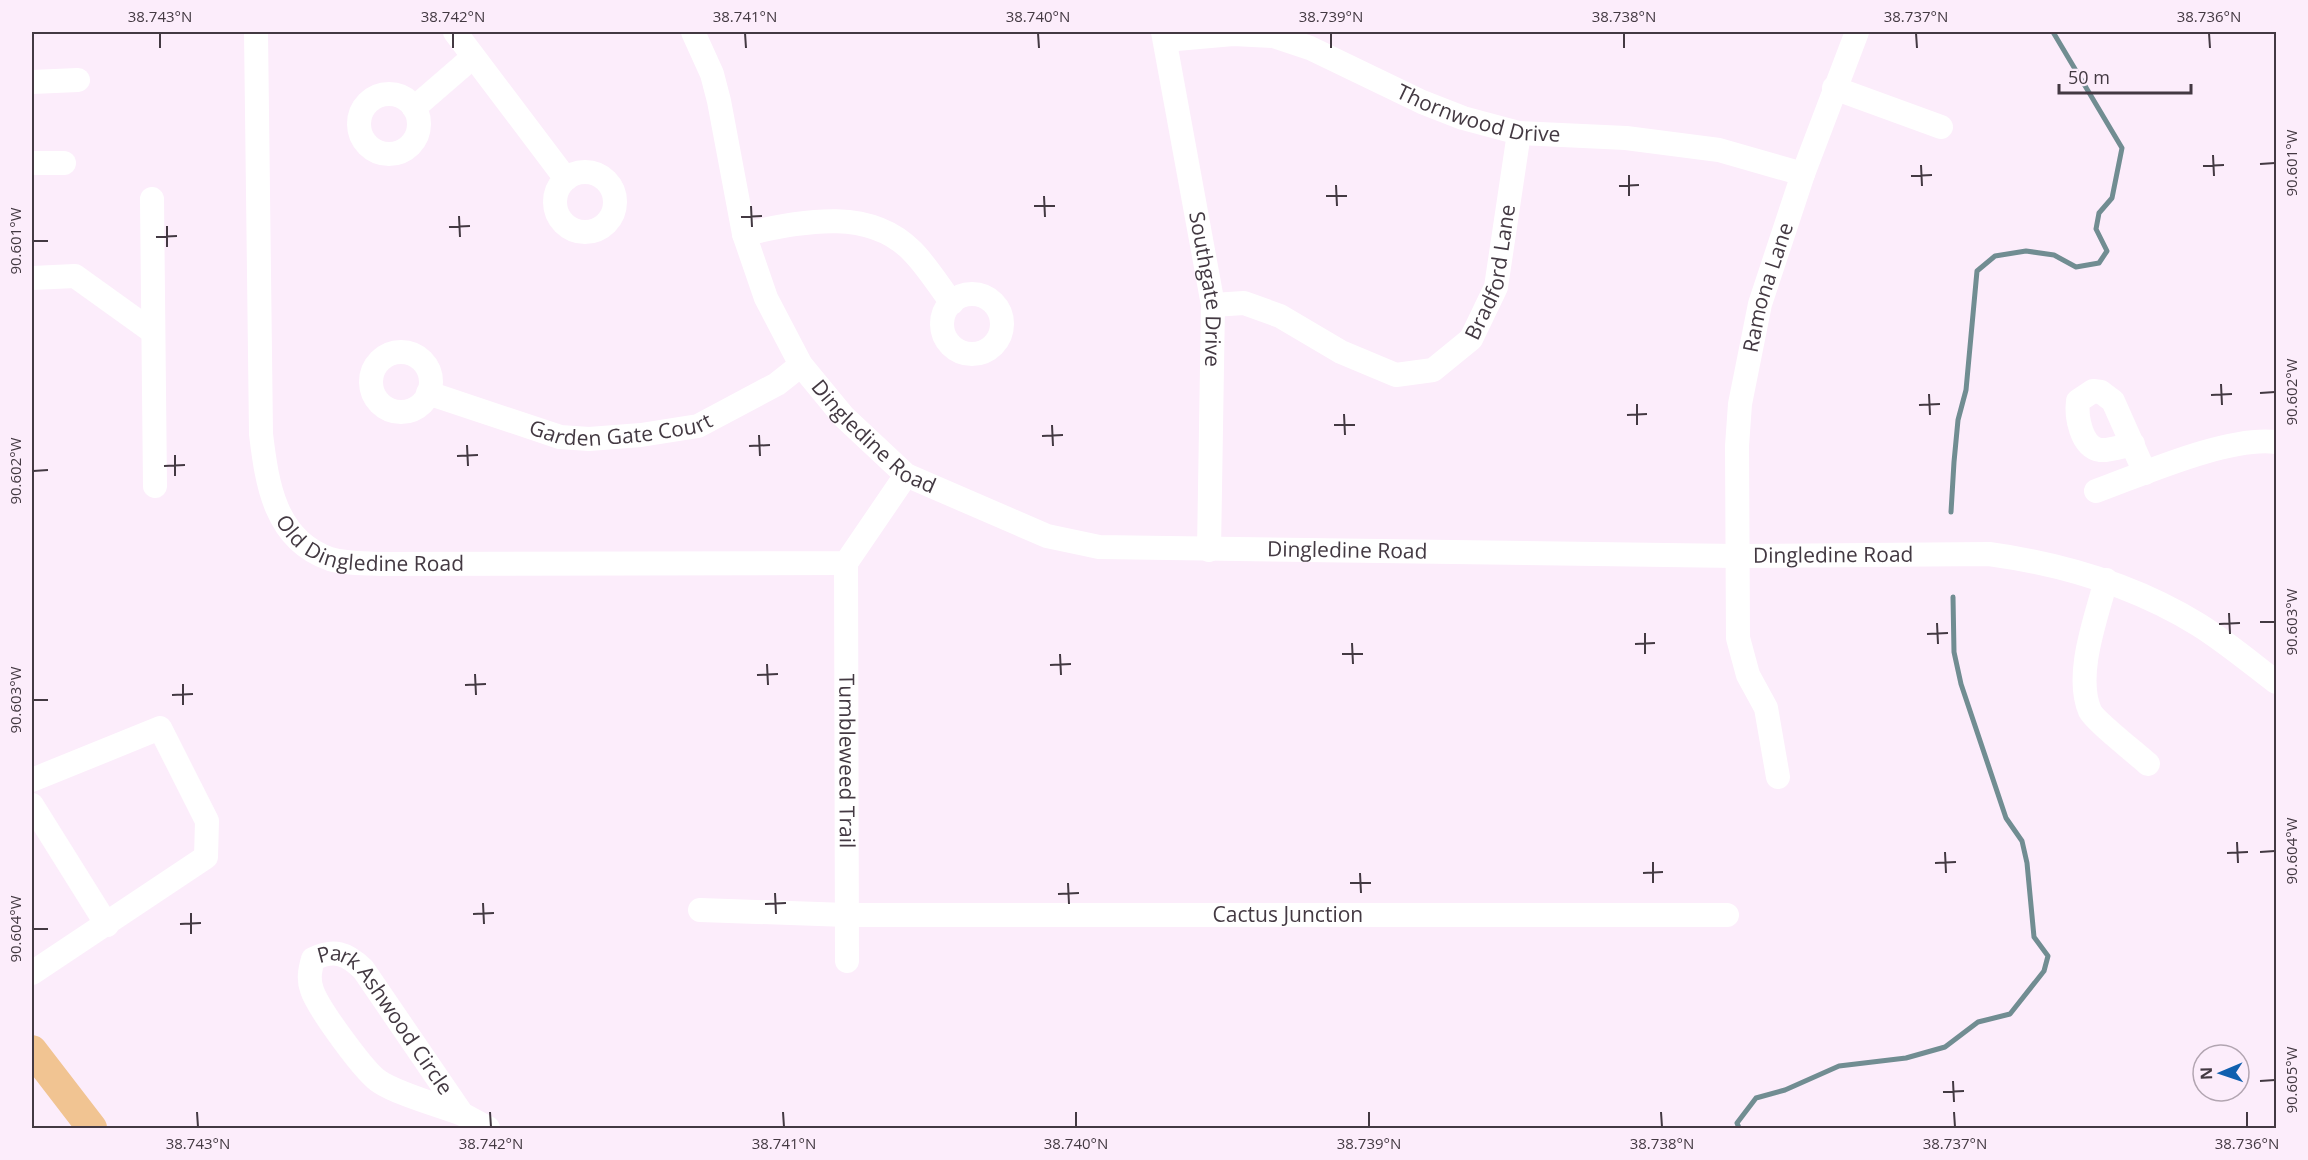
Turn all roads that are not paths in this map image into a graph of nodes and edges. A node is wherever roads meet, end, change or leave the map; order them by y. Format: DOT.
graph roads {
  1 [pos="256,32"];
  2 [pos="455,32"];
  3 [pos="693,32"];
  4 [pos="1857,32"];
  5 [pos="1164,36"];
  6 [pos="473,57"];
  7 [pos="78,80"];
  8 [pos="32,82"];
  9 [pos="1834,88"];
  10 [pos="414,108"];
  11 [pos="1941,127"];
  12 [pos="1520,133"];
  13 [pos="64,163"];
  14 [pos="32,164"];
  15 [pos="1803,174"];
  16 [pos="566,178"];
  17 [pos="152,199"];
  18 [pos="744,234"];
  19 [pos="32,278"];
  20 [pos="951,303"];
  21 [pos="1213,305"];
  22 [pos="153,332"];
  23 [pos="801,365"];
  24 [pos="428,393"];
  25 [pos="2277,442"];
  26 [pos="2133,444"];
  27 [pos="2145,473"];
  28 [pos="906,475"];
  29 [pos="155,486"];
  30 [pos="2096,491"];
  31 [pos="1209,550"];
  32 [pos="1737,556"];
  33 [pos="846,563"];
  34 [pos="2106,579"];
  35 [pos="2277,682"];
  36 [pos="2148,764"];
  37 [pos="1778,777"];
  38 [pos="32,780"];
  39 [pos="32,805"];
  40 [pos="700,910"];
  41 [pos="847,915"];
  42 [pos="1727,915"];
  43 [pos="107,925"];
  44 [pos="847,961"];
  45 [pos="32,973"];
  46 [pos="32,1050"];
  47 [pos="462,1114"];
  48 [pos="92,1128"];
  49 [pos="488,1128"];
  1 -- 33 [label="street, Old Dingledine Road"];
  2 -- 6 [label="street"];
  3 -- 18 [label="street, Dingledine Road"];
  4 -- 9 [label="street, Ramona Lane"];
  5 -- 12 [label="street, Thornwood Drive"];
  5 -- 21 [label="street, Southgate Drive"];
  6 -- 10 [label="street"];
  6 -- 16 [label="street"];
  7 -- 8 [label="street"];
  9 -- 11 [label="street"];
  9 -- 15 [label="street, Ramona Lane"];
  12 -- 15 [label="street, Thornwood Drive"];
  12 -- 21 [label="street, Bradford Lane"];
  13 -- 14 [label="street"];
  15 -- 32 [label="street, Ramona Lane"];
  17 -- 22 [label="street"];
  18 -- 20 [label="street"];
  18 -- 23 [label="street, Dingledine Road"];
  19 -- 22 [label="street"];
  21 -- 31 [label="street, Southgate Drive"];
  22 -- 29 [label="street"];
  23 -- 24 [label="street, Garden Gate Court"];
  23 -- 28 [label="street, Dingledine Road"];
  25 -- 27 [label="street"];
  26 -- 27 [label="street"];
  27 -- 30 [label="street"];
  28 -- 31 [label="street, Dingledine Road"];
  28 -- 33 [label="street"];
  31 -- 32 [label="street, Dingledine Road"];
  32 -- 34 [label="street, Dingledine Road"];
  32 -- 37 [label="street, Ramona Lane"];
  33 -- 41 [label="street, Tumbleweed Trail"];
  34 -- 35 [label="street, Dingledine Road"];
  34 -- 36 [label="street"];
  38 -- 43 [label="street"];
  39 -- 43 [label="street"];
  40 -- 41 [label="street, Cactus Junction"];
  41 -- 42 [label="street, Cactus Junction"];
  41 -- 44 [label="street, Tumbleweed Trail"];
  43 -- 45 [label="street"];
  46 -- 48 [label="main road"];
  47 -- 47 [label="street, Park Ashwood Circle"];
  47 -- 49 [label="street, Park Ashwood Circle"];
}
